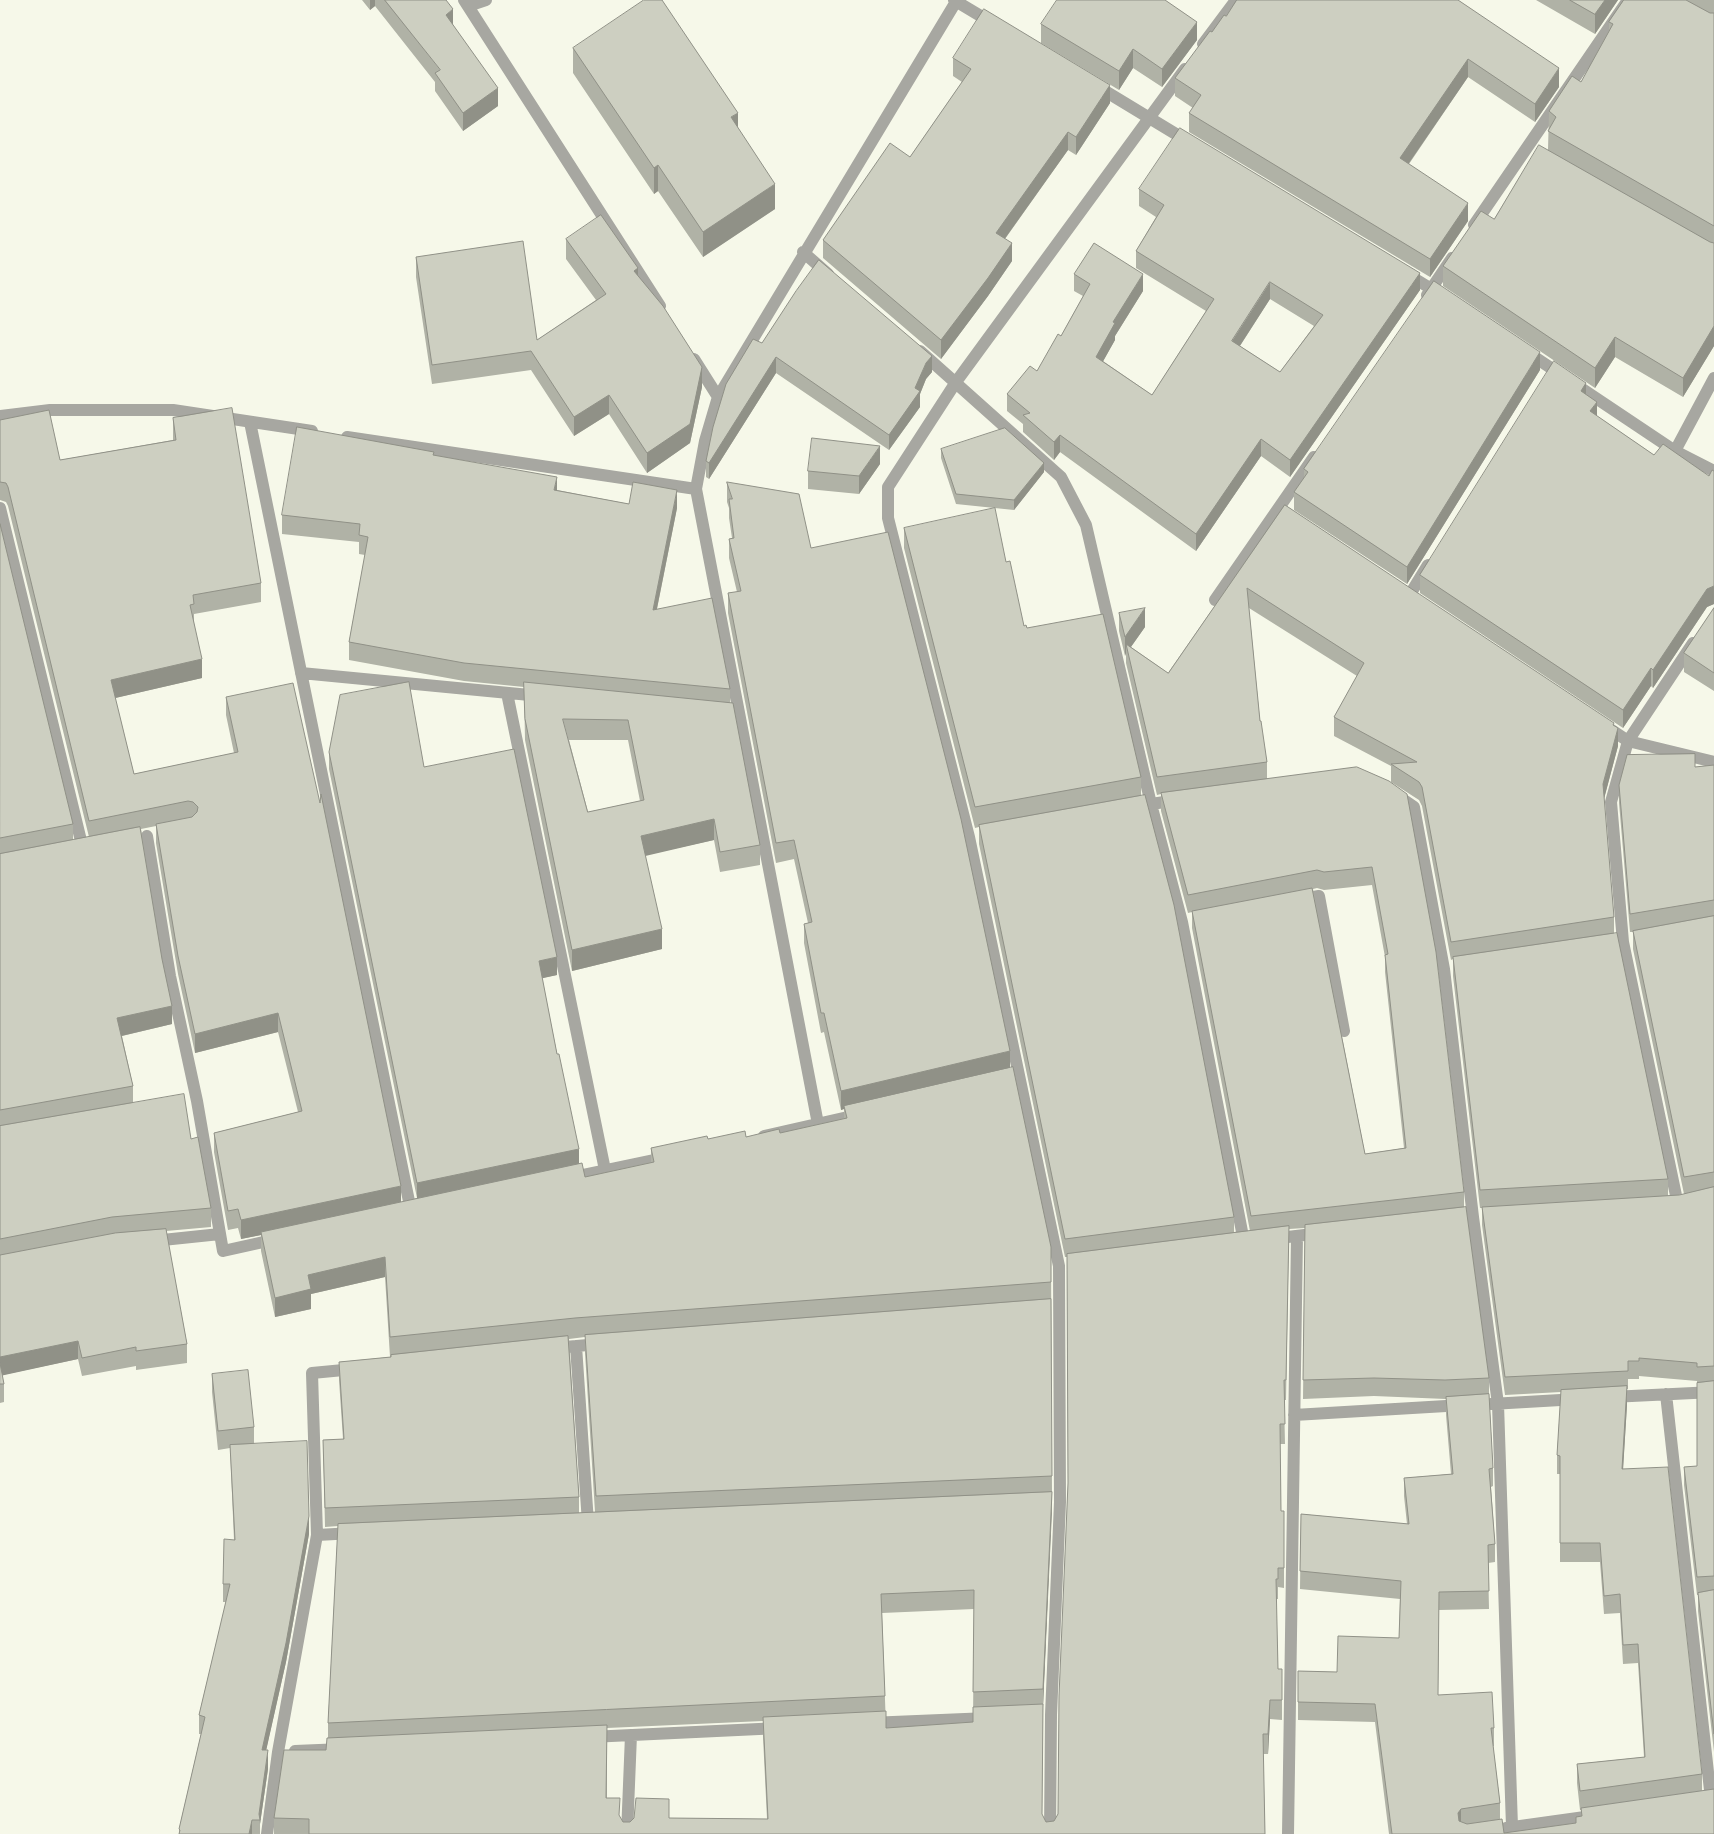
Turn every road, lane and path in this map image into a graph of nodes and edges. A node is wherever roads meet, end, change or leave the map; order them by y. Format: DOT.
graph roads {
  1 [pos="486,0"];
  2 [pos="955,0"];
  3 [pos="1236,0"];
  4 [pos="1628,0"];
  5 [pos="466,3"];
  6 [pos="1006,32"];
  7 [pos="1082,77"];
  8 [pos="1149,118"];
  9 [pos="1201,149"];
  10 [pos="803,252"];
  11 [pos="1397,268"];
  12 [pos="839,282"];
  13 [pos="1432,288"];
  14 [pos="1455,304"];
  15 [pos="1420,305"];
  16 [pos="665,314"];
  17 [pos="908,342"];
  18 [pos="1519,346"];
  19 [pos="686,347"];
  20 [pos="1714,378"];
  21 [pos="956,382"];
  22 [pos="718,397"];
  23 [pos="0,416"];
  24 [pos="250,422"];
  25 [pos="1323,443"];
  26 [pos="1674,451"];
  27 [pos="1714,471"];
  28 [pos="696,489"];
  29 [pos="0,508"];
  30 [pos="1436,554"];
  31 [pos="1409,596"];
  32 [pos="1215,600"];
  33 [pos="1698,636"];
  34 [pos="301,673"];
  35 [pos="507,693"];
  36 [pos="555,698"];
  37 [pos="1596,720"];
  38 [pos="1628,741"];
  39 [pos="1714,762"];
  40 [pos="1384,788"];
  41 [pos="1191,798"];
  42 [pos="1151,804"];
  43 [pos="1122,809"];
  44 [pos="147,836"];
  45 [pos="83,849"];
  46 [pos="1290,902"];
  47 [pos="1344,1031"];
  48 [pos="876,1111"];
  49 [pos="818,1124"];
  50 [pos="750,1139"];
  51 [pos="683,1154"];
  52 [pos="605,1170"];
  53 [pos="557,1180"];
  54 [pos="1678,1205"];
  55 [pos="411,1211"];
  56 [pos="1336,1232"];
  57 [pos="220,1234"];
  58 [pos="1297,1236"];
  59 [pos="288,1237"];
  60 [pos="143,1242"];
  61 [pos="616,1343"];
  62 [pos="576,1346"];
  63 [pos="537,1350"];
  64 [pos="371,1367"];
  65 [pos="1714,1392"];
  66 [pos="1666,1394"];
  67 [pos="1498,1404"];
  68 [pos="1294,1415"];
  69 [pos="588,1523"];
  70 [pos="365,1532"];
  71 [pos="317,1535"];
  72 [pos="1002,1717"];
  73 [pos="855,1724"];
  74 [pos="797,1727"];
  75 [pos="631,1735"];
  76 [pos="582,1737"];
  77 [pos="356,1748"];
  78 [pos="278,1752"];
  79 [pos="1709,1799"];
  80 [pos="1607,1814"];
  81 [pos="1512,1827"];
  82 [pos="1494,1830"];
  83 [pos="267,1834"];
  84 [pos="627,1834"];
  85 [pos="1050,1834"];
  86 [pos="1288,1834"];
  1 -- 5 [label="street"];
  2 -- 6 [label="street"];
  2 -- 10 [label="street"];
  3 -- 8 [label="street"];
  4 -- 13 [label="street"];
  5 -- 16 [label="street"];
  7 -- 8 [label="street"];
  8 -- 9 [label="street"];
  8 -- 21 [label="street"];
  10 -- 12 [label="street"];
  10 -- 22 [label="street"];
  11 -- 13 [label="street"];
  13 -- 14 [label="street"];
  13 -- 15 [label="street"];
  17 -- 21 [label="street"];
  18 -- 26 [label="street"];
  19 -- 22 [label="street"];
  20 -- 26 [label="street"];
  21 -- 42 [label="street"];
  21 -- 85 [label="street"];
  22 -- 28 [label="street"];
  23 -- 24 [label="street"];
  24 -- 28 [label="street"];
  24 -- 34 [label="street"];
  25 -- 32 [label="street"];
  26 -- 27 [label="street"];
  28 -- 49 [label="street"];
  29 -- 45 [label="street"];
  30 -- 31 [label="street"];
  33 -- 38 [label="street"];
  34 -- 35 [label="street"];
  34 -- 55 [label="street"];
  35 -- 36 [label="street"];
  35 -- 52 [label="street"];
  37 -- 38 [label="street"];
  38 -- 39 [label="street"];
  38 -- 54 [label="street"];
  40 -- 67 [label="street"];
  41 -- 42 [label="street"];
  42 -- 43 [label="street"];
  42 -- 58 [label="street"];
  44 -- 57 [label="street"];
  46 -- 47 [label="street"];
  48 -- 49 [label="street"];
  49 -- 50 [label="street"];
  51 -- 52 [label="street"];
  52 -- 53 [label="street"];
  56 -- 58 [label="street"];
  57 -- 59 [label="street"];
  57 -- 60 [label="street"];
  58 -- 68 [label="street"];
  61 -- 62 [label="street"];
  62 -- 63 [label="street"];
  62 -- 69 [label="street"];
  64 -- 71 [label="street"];
  65 -- 66 [label="street"];
  66 -- 67 [label="street"];
  66 -- 79 [label="street"];
  67 -- 68 [label="street"];
  67 -- 81 [label="street"];
  68 -- 86 [label="street"];
  70 -- 71 [label="street"];
  71 -- 78 [label="street"];
  72 -- 73 [label="street"];
  74 -- 75 [label="street"];
  75 -- 76 [label="street"];
  75 -- 84 [label="street"];
  77 -- 78 [label="street"];
  78 -- 83 [label="street"];
  80 -- 81 [label="street"];
  81 -- 82 [label="street"];
}
